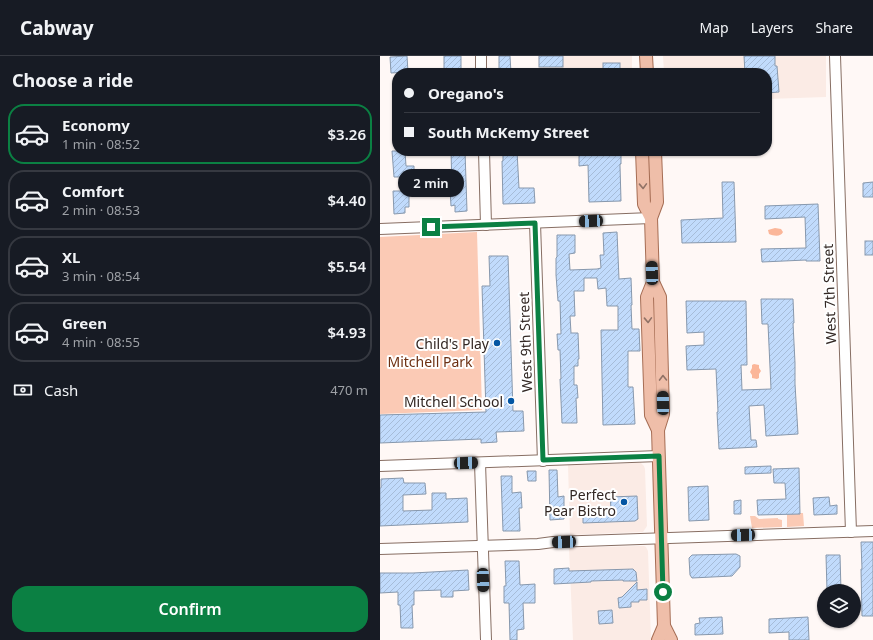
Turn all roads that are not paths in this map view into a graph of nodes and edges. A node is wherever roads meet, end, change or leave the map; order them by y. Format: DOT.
graph roads {
  1 [pos="481,56"];
  2 [pos="646,56"];
  3 [pos="835,56"];
  4 [pos="482,68"];
  5 [pos="646,68"];
  6 [pos="484,156"];
  7 [pos="642,156"];
  8 [pos="655,156"];
  9 [pos="651,218"];
  10 [pos="535,223"];
  11 [pos="486,225"];
  12 [pos="380,229"];
  13 [pos="659,456"];
  14 [pos="543,460"];
  15 [pos="480,463"];
  16 [pos="380,466"];
  17 [pos="873,531"];
  18 [pos="851,532"];
  19 [pos="661,538"];
  20 [pos="482,545"];
  21 [pos="380,549"];
  22 [pos="664,626"];
  23 [pos="486,640"];
  24 [pos="658,640"];
  25 [pos="671,640"];
  1 -- 4 [label="street"];
  2 -- 5 [label="main road"];
  3 -- 18 [label="street, West 7th Street"];
  6 -- 11 [label="street"];
  7 -- 9 [label="main road, one-way"];
  8 -- 9 [label="main road"];
  9 -- 10 [label="street"];
  9 -- 13 [label="main road"];
  10 -- 11 [label="street"];
  10 -- 14 [label="street, West 9th Street"];
  11 -- 12 [label="street"];
  13 -- 14 [label="street"];
  13 -- 19 [label="main road"];
  14 -- 15 [label="street"];
  15 -- 16 [label="street"];
  15 -- 20 [label="street"];
  17 -- 18 [label="street"];
  18 -- 19 [label="street"];
  19 -- 20 [label="street"];
  19 -- 22 [label="main road"];
  20 -- 21 [label="street"];
  20 -- 23 [label="street"];
  22 -- 24 [label="main road"];
  22 -- 25 [label="main road"];
}
